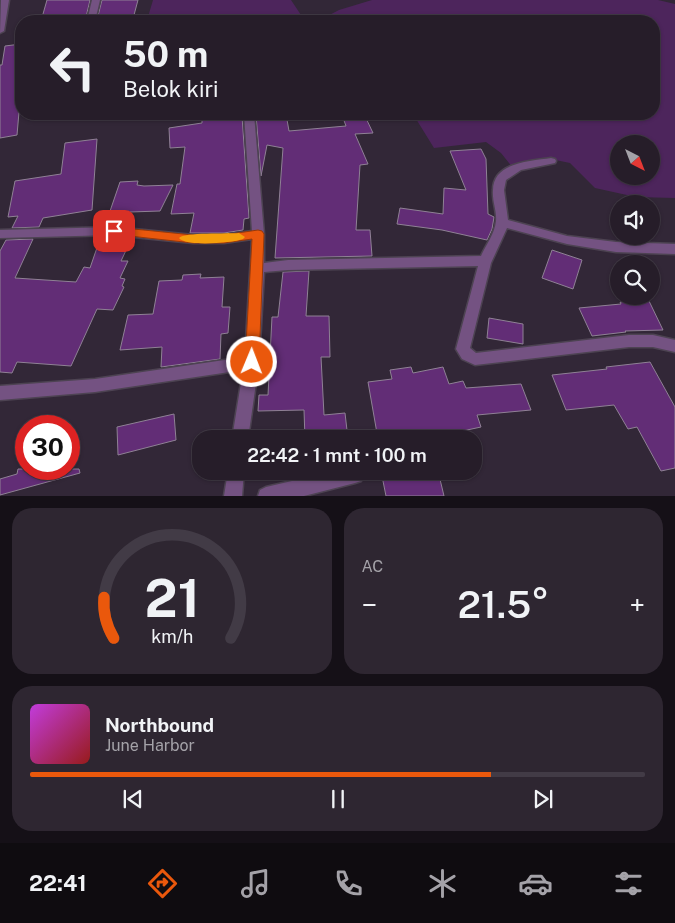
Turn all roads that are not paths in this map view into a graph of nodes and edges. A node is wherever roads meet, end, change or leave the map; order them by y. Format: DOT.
graph roads {
  1 [pos="5,0"];
  2 [pos="96,0"];
  3 [pos="92,15"];
  4 [pos="0,31"];
  5 [pos="249,120"];
  6 [pos="551,161"];
  7 [pos="502,223"];
  8 [pos="0,234"];
  9 [pos="258,234"];
  10 [pos="675,249"];
  11 [pos="486,261"];
  12 [pos="258,268"];
  13 [pos="675,346"];
  14 [pos="252,362"];
  15 [pos="0,393"];
  16 [pos="241,430"];
  17 [pos="235,480"];
  18 [pos="335,480"];
  19 [pos="233,496"];
  20 [pos="266,496"];
  1 -- 4 [label="street"];
  2 -- 3 [label="street"];
  5 -- 9 [label="street"];
  6 -- 7 [label="street"];
  7 -- 10 [label="street"];
  7 -- 11 [label="street"];
  8 -- 9 [label="street"];
  9 -- 12 [label="street"];
  11 -- 12 [label="street"];
  11 -- 13 [label="street"];
  12 -- 14 [label="street"];
  14 -- 15 [label="street"];
  14 -- 16 [label="street"];
  17 -- 19 [label="street"];
  18 -- 20 [label="street"];
}
